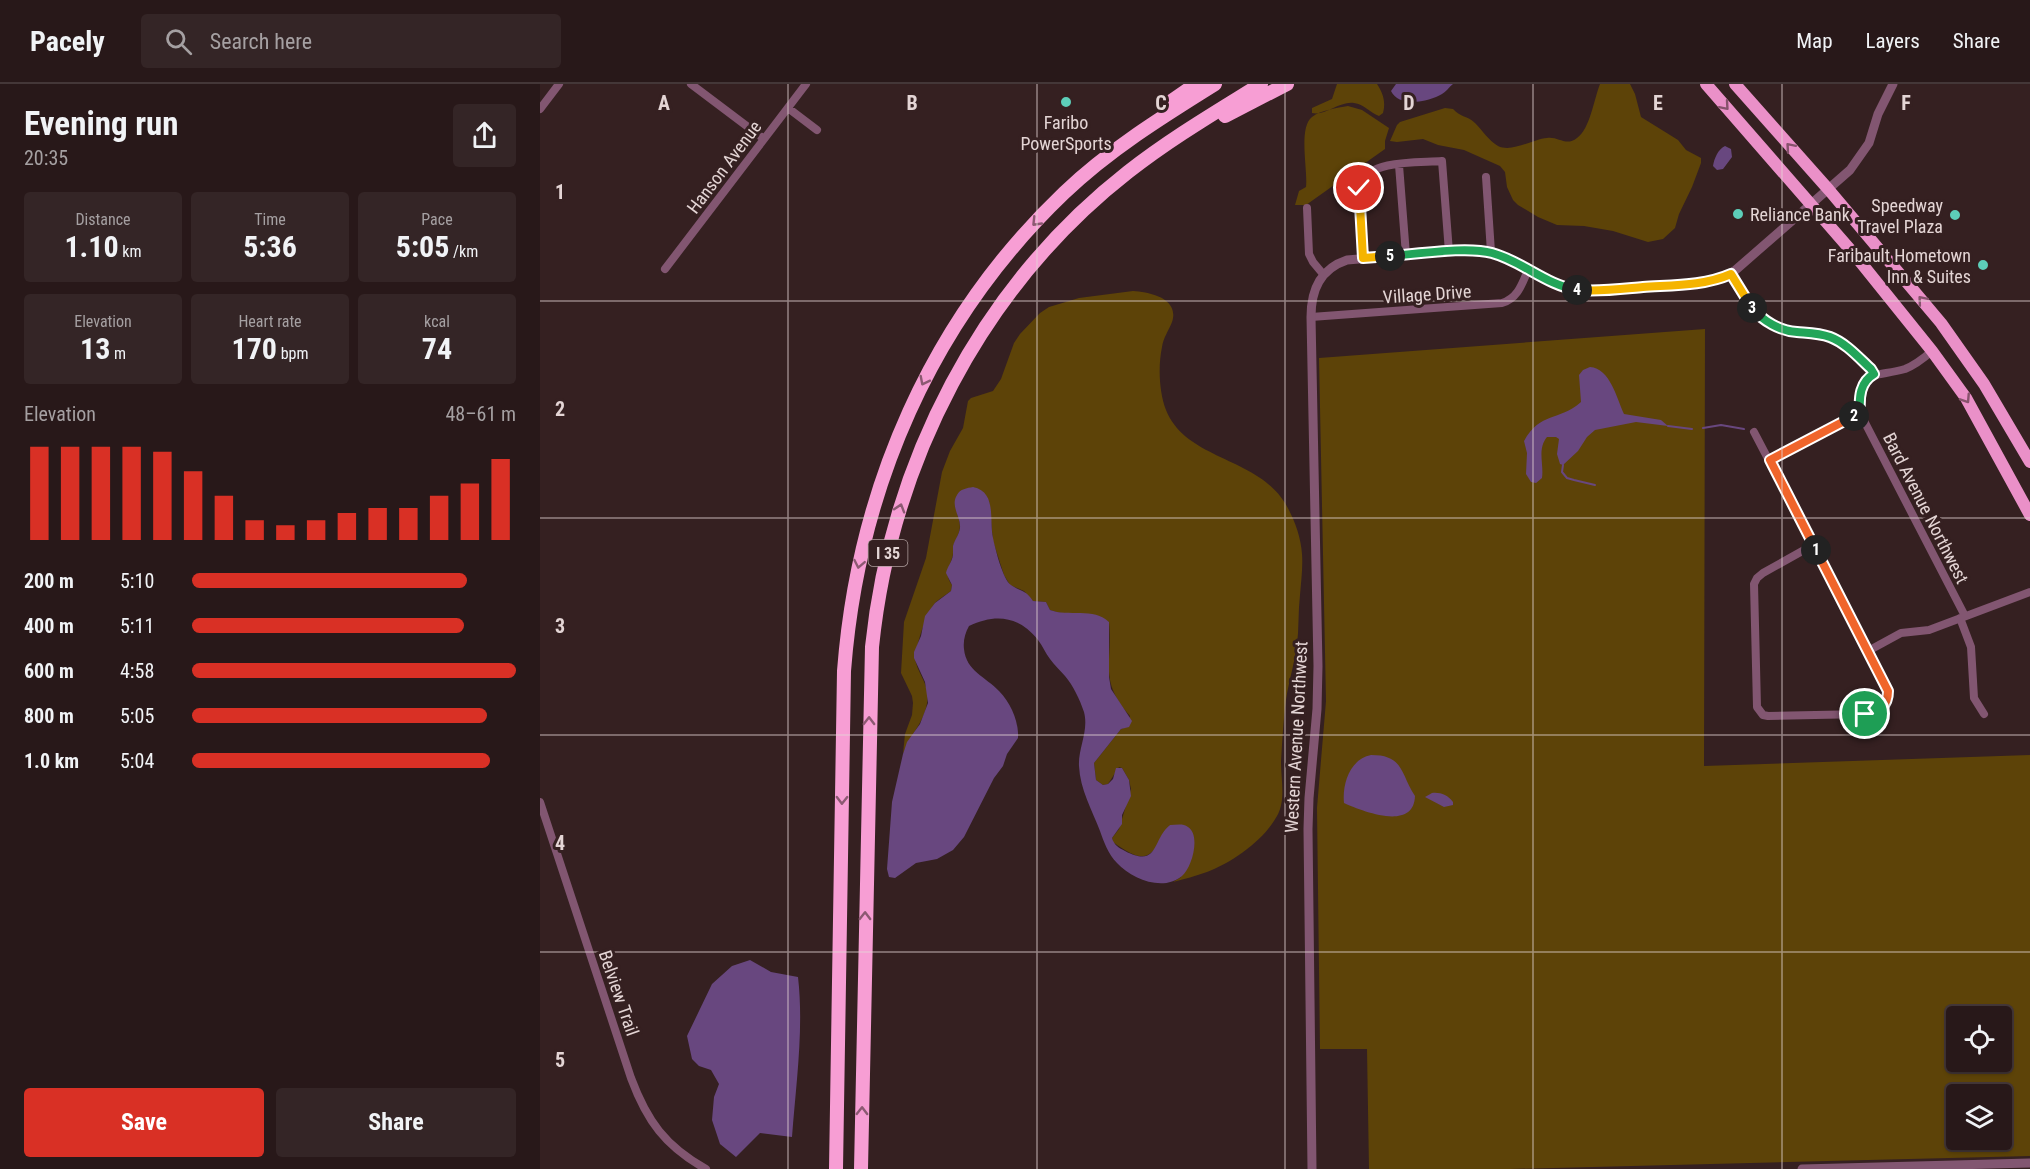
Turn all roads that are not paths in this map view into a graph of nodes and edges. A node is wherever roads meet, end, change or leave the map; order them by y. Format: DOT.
graph roads {
  1 [pos="559,84"];
  2 [pos="691,84"];
  3 [pos="806,84"];
  4 [pos="1196,84"];
  5 [pos="1215,84"];
  6 [pos="1261,84"];
  7 [pos="1287,84"];
  8 [pos="1706,84"];
  9 [pos="1735,84"];
  10 [pos="1893,84"];
  11 [pos="788,108"];
  12 [pos="540,109"];
  13 [pos="817,130"];
  14 [pos="764,139"];
  15 [pos="1146,158"];
  16 [pos="1399,165"];
  17 [pos="1486,177"];
  18 [pos="1829,190"];
  19 [pos="1064,193"];
  20 [pos="706,199"];
  21 [pos="714,205"];
  22 [pos="1811,205"];
  23 [pos="1307,208"];
  24 [pos="1449,252"];
  25 [pos="1491,252"];
  26 [pos="1406,255"];
  27 [pos="1363,258"];
  28 [pos="665,269"];
  29 [pos="1528,270"];
  30 [pos="1323,274"];
  31 [pos="1731,274"];
  32 [pos="1311,317"];
  33 [pos="1932,351"];
  34 [pos="1874,374"];
  35 [pos="1860,412"];
  36 [pos="1754,432"];
  37 [pos="1770,460"];
  38 [pos="2030,462"];
  39 [pos="2030,515"];
  40 [pos="1813,545"];
  41 [pos="2030,592"];
  42 [pos="1962,617"];
  43 [pos="1868,651"];
  44 [pos="1984,714"];
  45 [pos="540,802"];
  46 [pos="2030,1163"];
  47 [pos="2009,1166"];
  48 [pos="706,1169"];
  49 [pos="836,1169"];
  50 [pos="861,1169"];
  51 [pos="1312,1169"];
  52 [pos="1802,1169"];
  1 -- 12 [label="street"];
  2 -- 14 [label="street"];
  3 -- 11 [label="street, Hanson Avenue"];
  4 -- 19 [label="highway"];
  5 -- 19 [label="highway, I 35"];
  6 -- 15 [label="highway, I 35"];
  7 -- 15 [label="highway"];
  8 -- 22 [label="highway, one-way"];
  18 -- 9 [label="highway, one-way"];
  10 -- 18 [label="street"];
  11 -- 13 [label="street"];
  11 -- 14 [label="street, Hanson Avenue"];
  14 -- 21 [label="street, Hanson Avenue"];
  50 -- 15 [label="highway, I 35, one-way"];
  16 -- 24 [label="street"];
  16 -- 26 [label="street"];
  16 -- 27 [label="street"];
  17 -- 25 [label="street"];
  18 -- 22 [label="street"];
  38 -- 18 [label="highway, one-way"];
  19 -- 49 [label="highway, I 35, one-way"];
  20 -- 21 [label="street"];
  21 -- 28 [label="street, Hanson Avenue"];
  22 -- 31 [label="street"];
  22 -- 33 [label="highway"];
  23 -- 30 [label="street"];
  24 -- 25 [label="street"];
  24 -- 26 [label="street"];
  25 -- 29 [label="street"];
  26 -- 27 [label="street"];
  27 -- 30 [label="street"];
  29 -- 31 [label="street"];
  29 -- 32 [label="street, Village Drive"];
  30 -- 32 [label="street, Western Avenue Northwest"];
  31 -- 34 [label="street"];
  32 -- 51 [label="street, Western Avenue Northwest"];
  33 -- 34 [label="street"];
  33 -- 39 [label="highway, one-way"];
  34 -- 35 [label="street"];
  35 -- 37 [label="street"];
  35 -- 42 [label="street, Bard Avenue Northwest"];
  36 -- 37 [label="street"];
  37 -- 40 [label="street"];
  40 -- 43 [label="street"];
  40 -- 43 [label="street"];
  41 -- 42 [label="street"];
  42 -- 43 [label="street"];
  42 -- 44 [label="street, Bard Avenue Northwest"];
  45 -- 48 [label="street, Belview Trail"];
  46 -- 47 [label="street"];
  47 -- 52 [label="street"];
}
